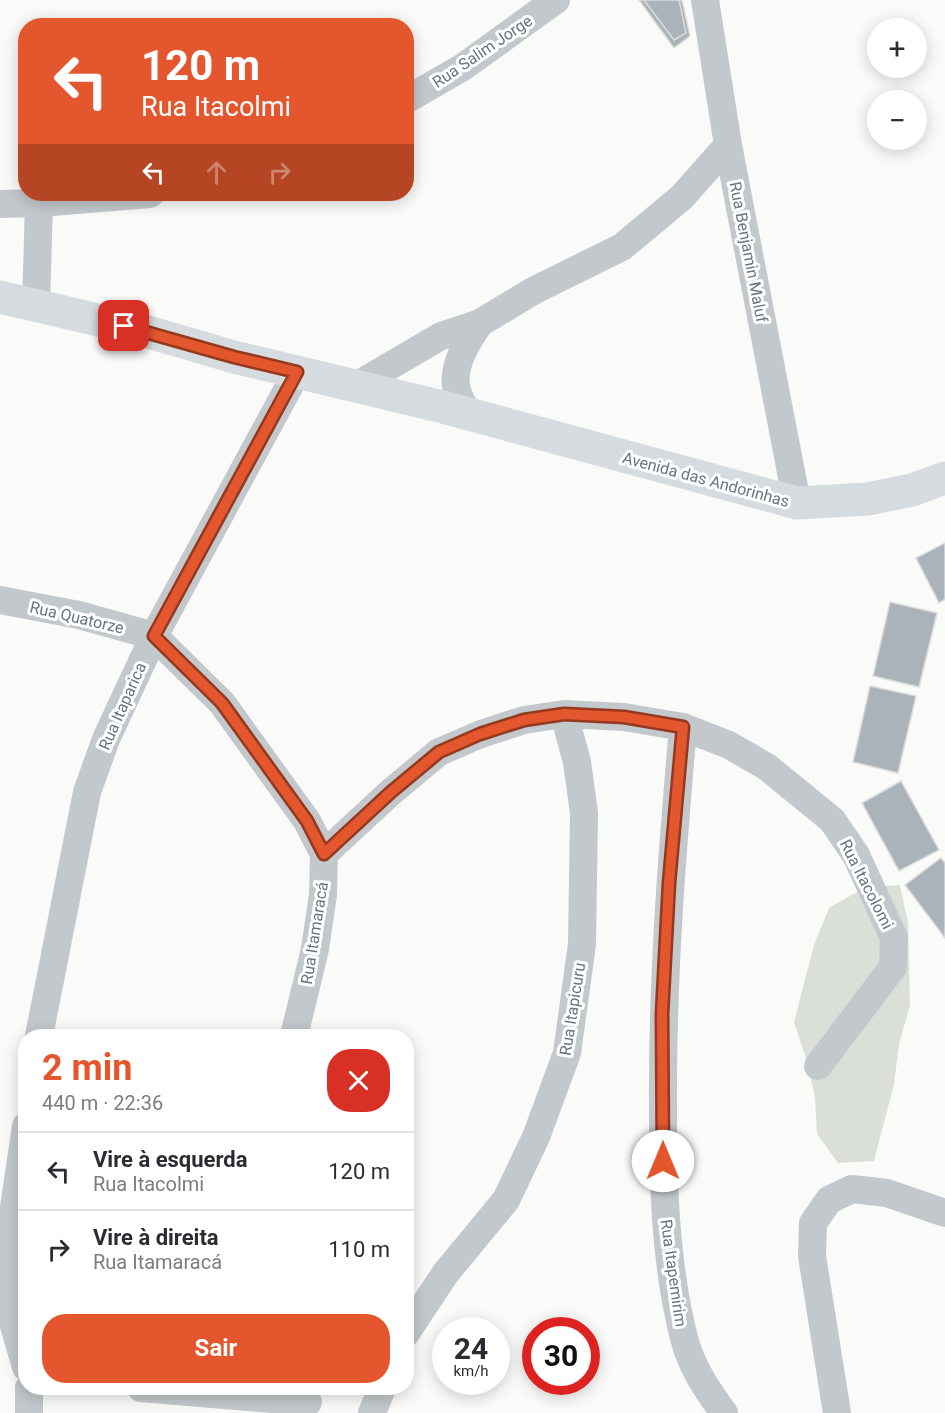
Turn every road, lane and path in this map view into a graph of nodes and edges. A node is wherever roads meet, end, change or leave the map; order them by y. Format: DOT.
graph roads {
  1 [pos="556,0"];
  2 [pos="705,0"];
  3 [pos="414,95"];
  4 [pos="729,146"];
  5 [pos="64,201"];
  6 [pos="39,203"];
  7 [pos="0,204"];
  8 [pos="0,297"];
  9 [pos="36,306"];
  10 [pos="480,323"];
  11 [pos="297,372"];
  12 [pos="354,387"];
  13 [pos="469,414"];
  14 [pos="945,478"];
  15 [pos="797,503"];
  16 [pos="0,600"];
  17 [pos="154,636"];
  18 [pos="564,714"];
  19 [pos="683,727"];
  20 [pos="324,854"];
  21 [pos="40,1029"];
  22 [pos="296,1029"];
  23 [pos="818,1066"];
  24 [pos="18,1205"];
  25 [pos="945,1213"];
  26 [pos="414,1321"];
  27 [pos="18,1339"];
  28 [pos="29,1395"];
  29 [pos="277,1395"];
  30 [pos="379,1395"];
  31 [pos="296,1396"];
  32 [pos="29,1413"];
  33 [pos="372,1413"];
  34 [pos="724,1413"];
  35 [pos="837,1413"];
  1 -- 3 [label="street, Rua Salim Jorge"];
  2 -- 4 [label="street, Rua Benjamin Maluf"];
  4 -- 10 [label="street"];
  4 -- 15 [label="street, Rua Benjamin Maluf"];
  5 -- 6 [label="street"];
  6 -- 7 [label="street"];
  6 -- 9 [label="street"];
  8 -- 9 [label="main road, Avenida das Andorinhas"];
  9 -- 11 [label="main road, Avenida das Andorinhas"];
  10 -- 12 [label="street"];
  10 -- 13 [label="street"];
  11 -- 12 [label="main road, Avenida das Andorinhas"];
  11 -- 17 [label="street, Rua Itaparica"];
  12 -- 13 [label="main road, Avenida das Andorinhas"];
  13 -- 15 [label="main road, Avenida das Andorinhas"];
  14 -- 15 [label="main road, Avenida das Andorinhas"];
  16 -- 17 [label="street, Rua Quatorze"];
  17 -- 20 [label="street, Rua Itamaracá"];
  17 -- 21 [label="street, Rua Itaparica"];
  18 -- 19 [label="street, Rua Itacolomi"];
  18 -- 20 [label="street, Rua Itacolomi"];
  18 -- 26 [label="street, Rua Itapicuru"];
  19 -- 23 [label="street, Rua Itacolomi"];
  19 -- 34 [label="street, Rua Itapemirim"];
  20 -- 22 [label="street, Rua Itamaracá"];
  24 -- 27 [label="street"];
  25 -- 35 [label="street"];
  28 -- 32 [label="street"];
  29 -- 31 [label="street"];
  30 -- 33 [label="street"];
}
